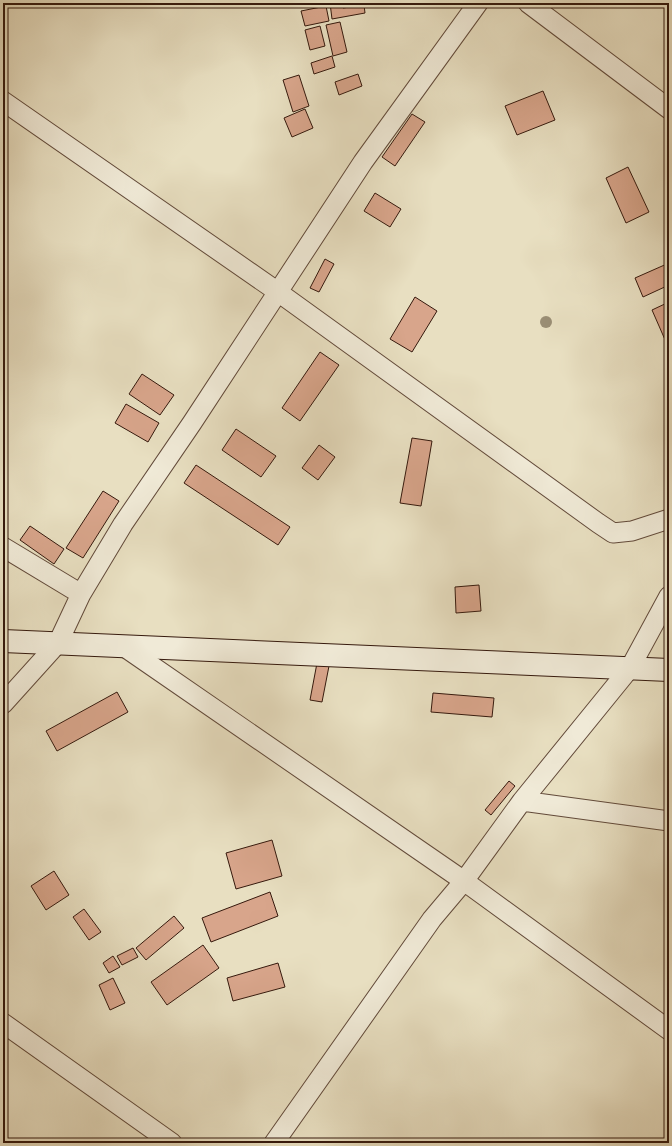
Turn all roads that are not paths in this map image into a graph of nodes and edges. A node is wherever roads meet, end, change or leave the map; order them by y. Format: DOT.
graph roads {
  1 [pos="478,3"];
  2 [pos="528,3"];
  3 [pos="3,101"];
  4 [pos="669,108"];
  5 [pos="278,292"];
  6 [pos="669,520"];
  7 [pos="3,547"];
  8 [pos="81,594"];
  9 [pos="669,596"];
  10 [pos="3,641"];
  11 [pos="58,644"];
  12 [pos="123,646"];
  13 [pos="630,668"];
  14 [pos="669,670"];
  15 [pos="3,704"];
  16 [pos="522,801"];
  17 [pos="669,821"];
  18 [pos="464,881"];
  19 [pos="3,1023"];
  20 [pos="669,1030"];
  21 [pos="172,1143"];
  22 [pos="274,1143"];
  1 -- 5 [label="street"];
  2 -- 4 [label="street"];
  3 -- 5 [label="street"];
  5 -- 6 [label="street"];
  5 -- 8 [label="street"];
  7 -- 8 [label="street"];
  8 -- 11 [label="street"];
  9 -- 13 [label="street"];
  10 -- 11 [label="main road"];
  11 -- 12 [label="main road"];
  11 -- 15 [label="street"];
  12 -- 13 [label="main road"];
  12 -- 18 [label="street"];
  13 -- 14 [label="main road"];
  13 -- 16 [label="street"];
  16 -- 17 [label="street"];
  16 -- 18 [label="street"];
  18 -- 20 [label="street"];
  18 -- 22 [label="street"];
  19 -- 21 [label="street"];
}
